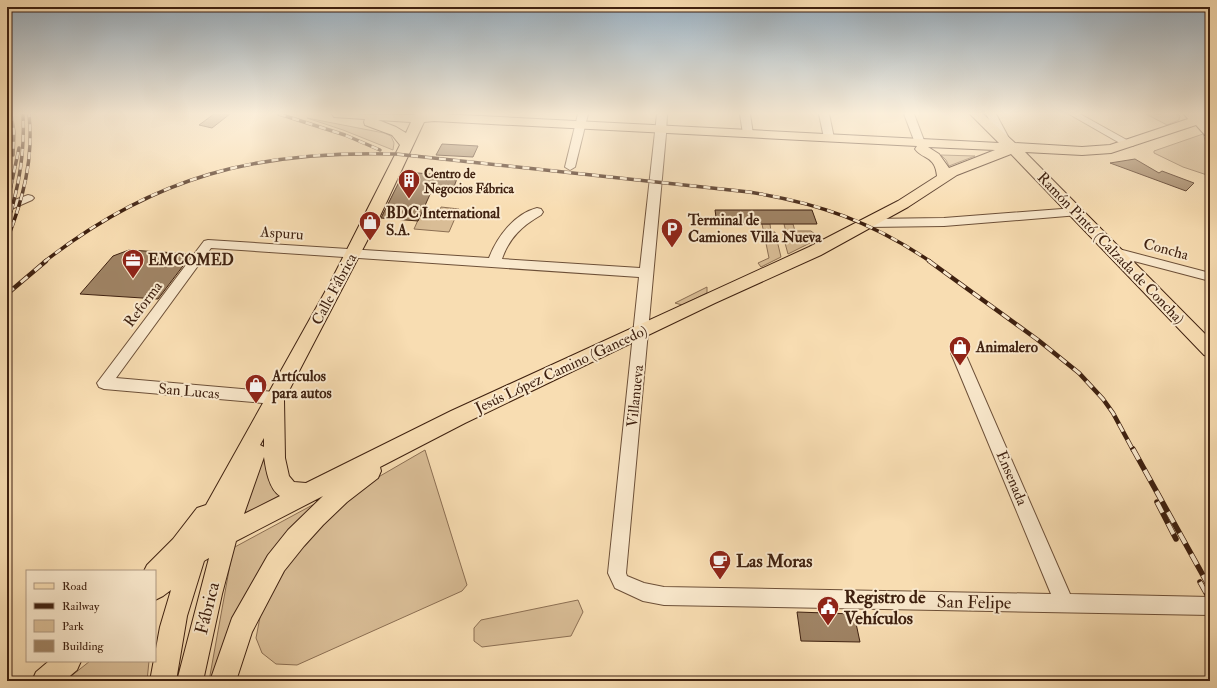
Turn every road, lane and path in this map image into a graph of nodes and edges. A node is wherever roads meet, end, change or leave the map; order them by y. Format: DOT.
graph roads {
  1 [pos="406,146"];
  2 [pos="575,146"];
  3 [pos="659,146"];
  4 [pos="921,146"];
  5 [pos="923,146"];
  6 [pos="1005,146"];
  7 [pos="1007,146"];
  8 [pos="1121,146"];
  9 [pos="1147,146"];
  10 [pos="1009,150"];
  11 [pos="975,162"];
  12 [pos="570,167"];
  13 [pos="944,178"];
  14 [pos="28,198"];
  15 [pos="903,204"];
  16 [pos="7,207"];
  17 [pos="537,212"];
  18 [pos="1075,212"];
  19 [pos="869,223"];
  20 [pos="919,223"];
  21 [pos="208,244"];
  22 [pos="1114,252"];
  23 [pos="353,254"];
  24 [pos="494,263"];
  25 [pos="646,273"];
  26 [pos="1210,277"];
  27 [pos="641,332"];
  28 [pos="1210,350"];
  29 [pos="958,353"];
  30 [pos="104,383"];
  31 [pos="275,398"];
  32 [pos="445,423"];
  33 [pos="227,484"];
  34 [pos="308,493"];
  35 [pos="226,535"];
  36 [pos="195,554"];
  37 [pos="156,572"];
  38 [pos="621,582"];
  39 [pos="156,587"];
  40 [pos="1065,604"];
  41 [pos="1210,606"];
  42 [pos="156,649"];
  43 [pos="163,681"];
  44 [pos="190,681"];
  45 [pos="223,681"];
  1 -- 23 [label="main road, Calle Fábrica"];
  2 -- 12 [label="street"];
  3 -- 25 [label="street, Villanueva"];
  4 -- 13 [label="main road"];
  5 -- 10 [label="main road"];
  6 -- 10 [label="main road, Ramón Pintó (Calzada de Concha)"];
  7 -- 10 [label="street"];
  8 -- 10 [label="main road"];
  9 -- 10 [label="main road"];
  10 -- 11 [label="main road"];
  10 -- 11 [label="main road"];
  10 -- 18 [label="main road, Ramón Pintó (Calzada de Concha)"];
  11 -- 13 [label="main road, Jesús López Camino (Gancedo)"];
  13 -- 15 [label="main road, Jesús López Camino (Gancedo)"];
  14 -- 16 [label="street"];
  15 -- 19 [label="main road, Jesús López Camino (Gancedo)"];
  15 -- 20 [label="street"];
  17 -- 24 [label="street"];
  18 -- 20 [label="street"];
  18 -- 22 [label="main road, Ramón Pintó (Calzada de Concha)"];
  19 -- 20 [label="street"];
  19 -- 27 [label="main road, Jesús López Camino (Gancedo)"];
  21 -- 23 [label="street, Aspuru"];
  21 -- 30 [label="street, Reforma"];
  22 -- 26 [label="street, Concha"];
  22 -- 28 [label="main road, Ramón Pintó (Calzada de Concha)"];
  23 -- 24 [label="street, Aspuru"];
  23 -- 31 [label="main road, Calle Fábrica"];
  24 -- 25 [label="street, Aspuru"];
  25 -- 27 [label="street, Villanueva"];
  27 -- 32 [label="main road, Jesús López Camino (Gancedo)"];
  27 -- 38 [label="street, Villanueva"];
  29 -- 40 [label="street, Ensenada"];
  30 -- 31 [label="street, San Lucas"];
  31 -- 33 [label="main road, Calle Fábrica"];
  31 -- 34 [label="main road"];
  31 -- 35 [label="main road, Calle Fábrica"];
  32 -- 34 [label="main road, Jesús López Camino (Gancedo)"];
  32 -- 45 [label="main road"];
  33 -- 36 [label="main road, Calle Fábrica"];
  33 -- 37 [label="main road"];
  34 -- 35 [label="main road, Jesús López Camino (Gancedo)"];
  35 -- 36 [label="main road, Jesús López Camino (Gancedo)"];
  35 -- 44 [label="main road, Fábrica"];
  36 -- 39 [label="main road, Jesús López Camino (Gancedo)"];
  36 -- 43 [label="main road, Fábrica"];
  38 -- 40 [label="street, San Felipe"];
  40 -- 41 [label="street, San Felipe"];
  42 -- 43 [label="main road"];
}
